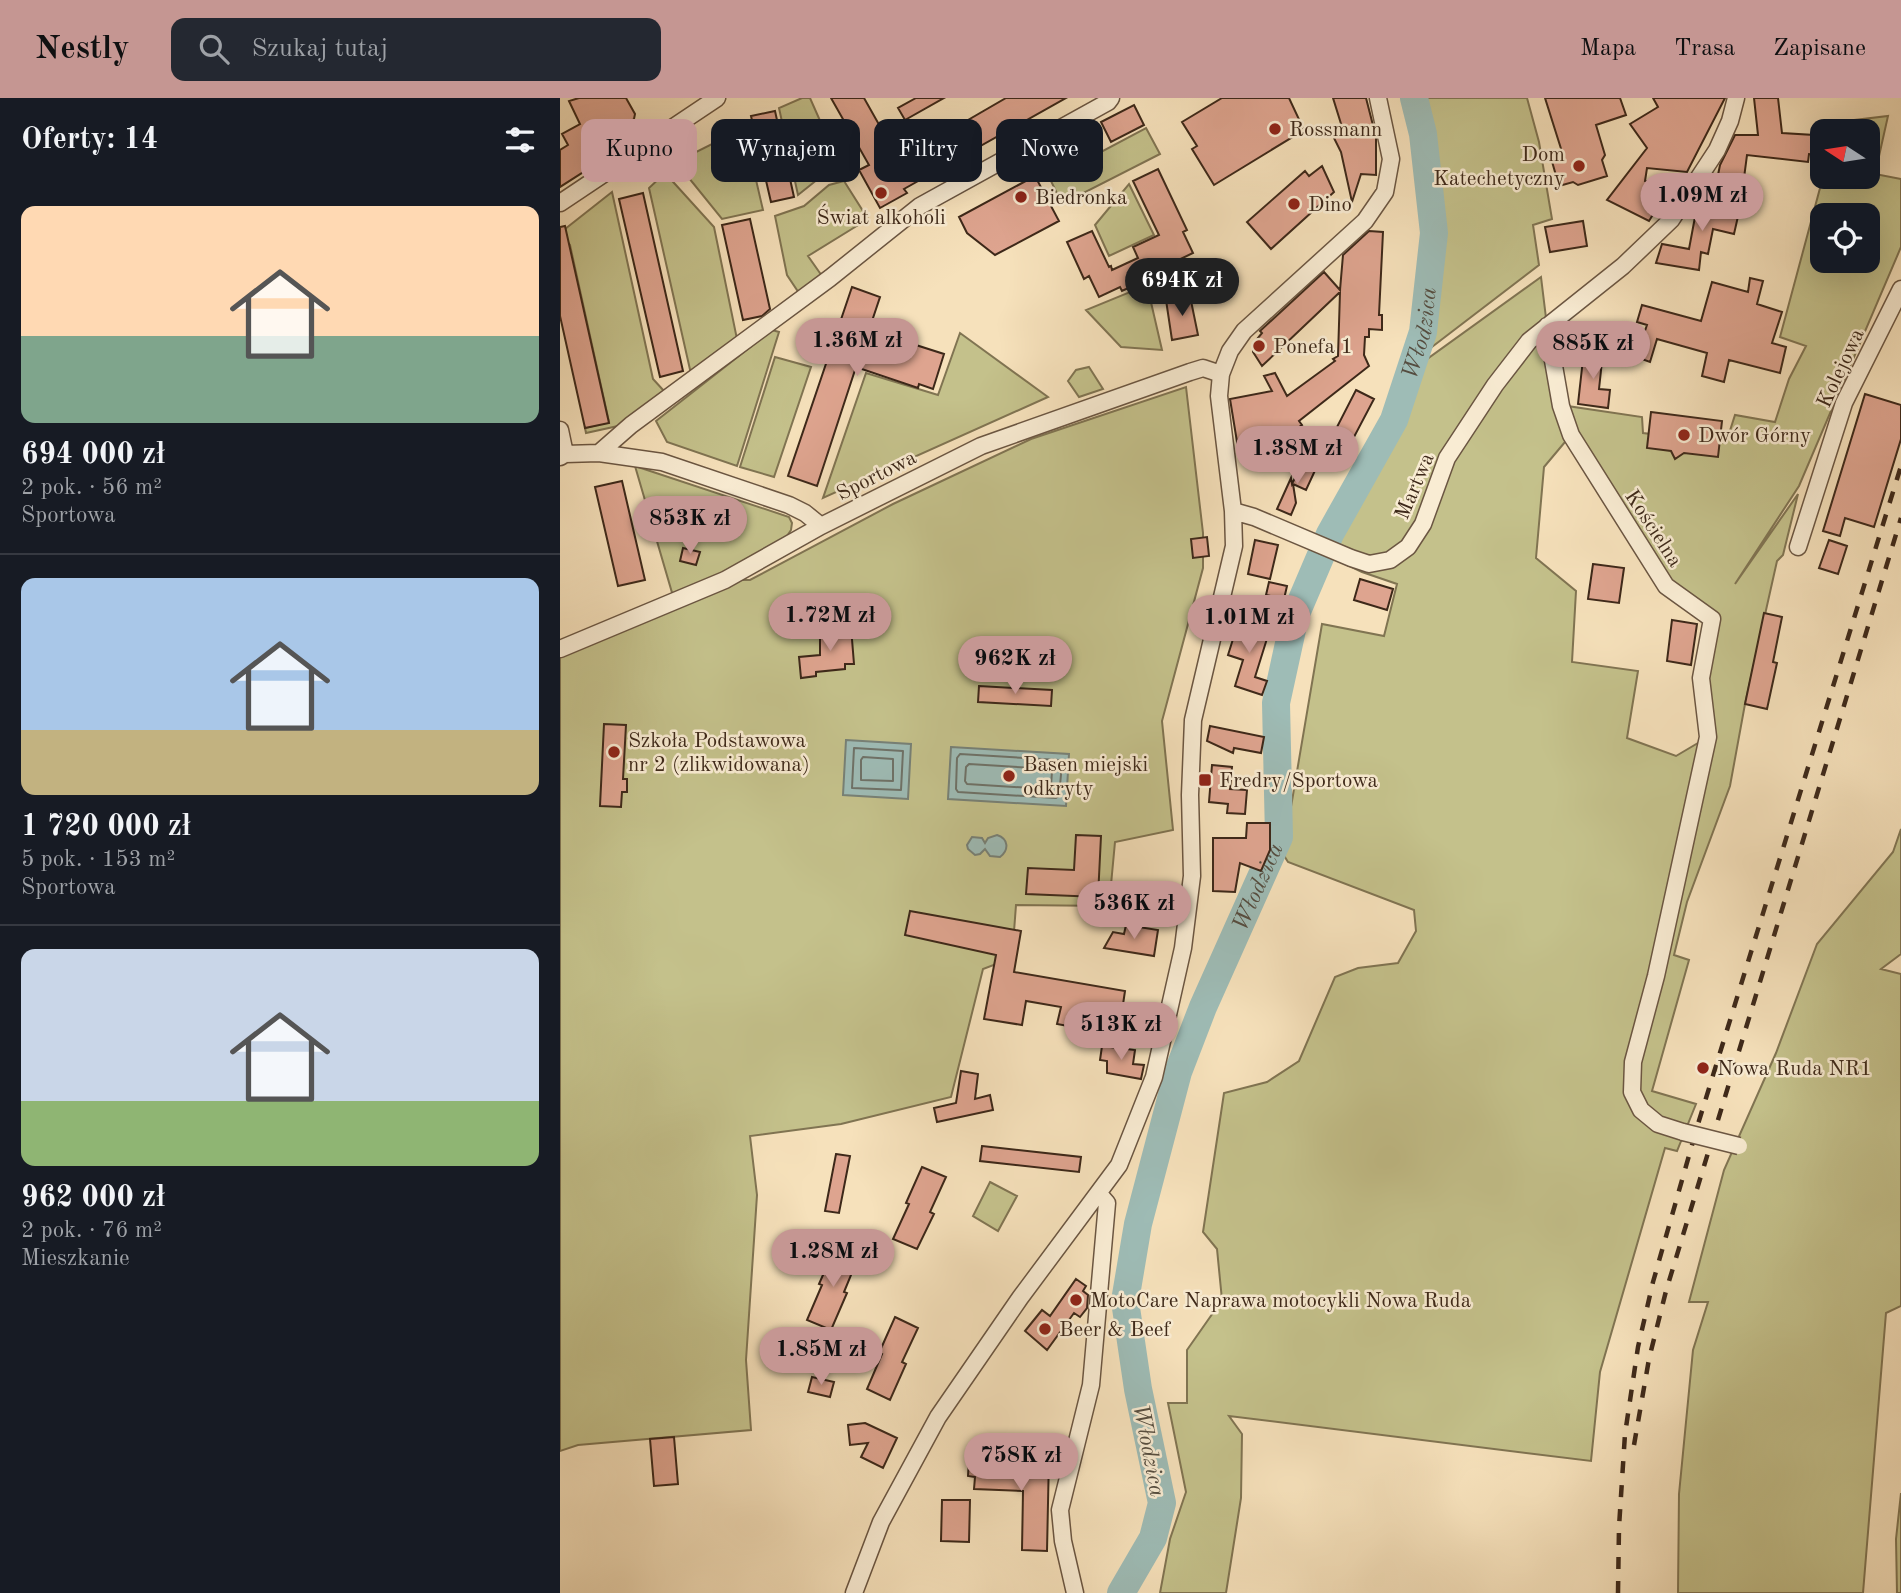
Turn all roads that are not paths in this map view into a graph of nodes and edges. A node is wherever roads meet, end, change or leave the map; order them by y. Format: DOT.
graph roads {
  1 [pos="717,98"];
  2 [pos="1111,98"];
  3 [pos="1378,98"];
  4 [pos="1735,98"];
  5 [pos="560,203"];
  6 [pos="1901,289"];
  7 [pos="1547,326"];
  8 [pos="1222,374"];
  9 [pos="560,430"];
  10 [pos="599,453"];
  11 [pos="562,455"];
  12 [pos="1233,511"];
  13 [pos="821,526"];
  14 [pos="1798,547"];
  15 [pos="560,649"];
  16 [pos="1739,1146"];
  17 [pos="1099,1194"];
  18 [pos="854,1593"];
  19 [pos="1075,1593"];
  1 -- 5 [label="street"];
  2 -- 10 [label="street"];
  3 -- 8 [label="street"];
  4 -- 7 [label="street"];
  6 -- 14 [label="street, Kolejowa"];
  7 -- 12 [label="street, Martwa"];
  7 -- 16 [label="street, Kościelna, bridge"];
  8 -- 12 [label="street"];
  8 -- 13 [label="street, Sportowa"];
  9 -- 11 [label="street"];
  10 -- 11 [label="street"];
  10 -- 13 [label="street"];
  12 -- 17 [label="street"];
  13 -- 15 [label="street, Sportowa"];
  17 -- 18 [label="street"];
  17 -- 19 [label="street"];
}
